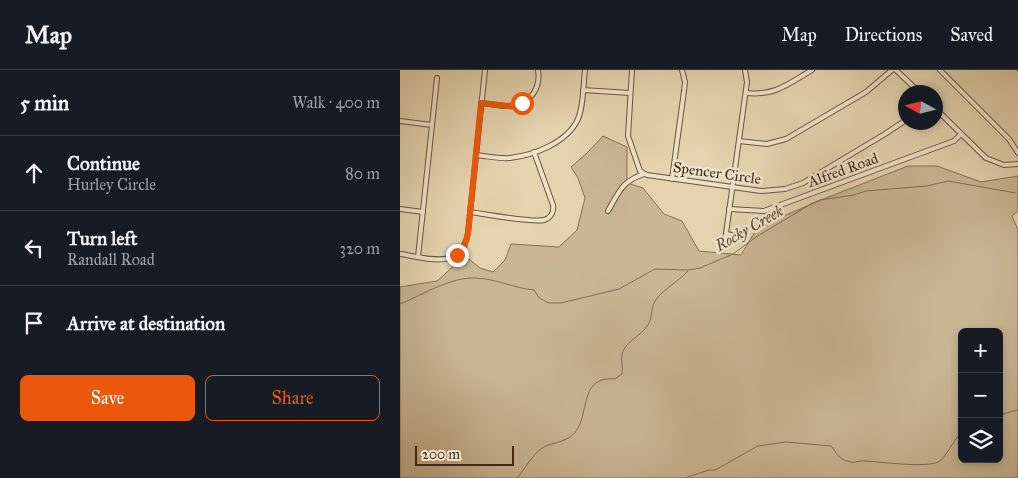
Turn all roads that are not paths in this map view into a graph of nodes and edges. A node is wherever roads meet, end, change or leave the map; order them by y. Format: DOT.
graph roads {
  1 [pos="485,70"];
  2 [pos="538,70"];
  3 [pos="585,70"];
  4 [pos="632,70"];
  5 [pos="682,70"];
  6 [pos="745,70"];
  7 [pos="812,70"];
  8 [pos="892,70"];
  9 [pos="896,70"];
  10 [pos="940,70"];
  11 [pos="805,72"];
  12 [pos="436,78"];
  13 [pos="912,85"];
  14 [pos="583,90"];
  15 [pos="746,92"];
  16 [pos="630,93"];
  17 [pos="481,103"];
  18 [pos="943,116"];
  19 [pos="400,121"];
  20 [pos="432,125"];
  21 [pos="898,126"];
  22 [pos="961,134"];
  23 [pos="739,141"];
  24 [pos="534,152"];
  25 [pos="1018,153"];
  26 [pos="476,155"];
  27 [pos="1018,164"];
  28 [pos="644,174"];
  29 [pos="672,179"];
  30 [pos="733,187"];
  31 [pos="400,209"];
  32 [pos="730,210"];
  33 [pos="608,211"];
  34 [pos="423,212"];
  35 [pos="470,212"];
  36 [pos="726,234"];
  37 [pos="743,236"];
  38 [pos="724,248"];
  39 [pos="400,254"];
  40 [pos="418,257"];
  1 -- 17 [label="street"];
  2 -- 17 [label="street"];
  3 -- 14 [label="street"];
  4 -- 16 [label="street"];
  5 -- 29 [label="street"];
  6 -- 15 [label="street"];
  7 -- 11 [label="street"];
  8 -- 23 [label="street"];
  9 -- 13 [label="street"];
  10 -- 25 [label="street"];
  11 -- 15 [label="street"];
  12 -- 20 [label="street"];
  14 -- 16 [label="street"];
  14 -- 24 [label="street"];
  15 -- 23 [label="street"];
  16 -- 28 [label="street"];
  17 -- 26 [label="street"];
  18 -- 22 [label="street"];
  19 -- 20 [label="street"];
  20 -- 34 [label="street"];
  21 -- 30 [label="street, Spencer Circle"];
  22 -- 27 [label="street"];
  22 -- 32 [label="street, Alfred Road"];
  23 -- 30 [label="street"];
  24 -- 26 [label="street"];
  24 -- 35 [label="street"];
  26 -- 35 [label="street"];
  28 -- 29 [label="street, Spencer Circle"];
  28 -- 33 [label="street"];
  29 -- 30 [label="street, Spencer Circle"];
  30 -- 32 [label="street"];
  31 -- 34 [label="street"];
  32 -- 36 [label="street"];
  34 -- 40 [label="street"];
  35 -- 40 [label="street"];
  36 -- 37 [label="street"];
  36 -- 38 [label="street"];
  39 -- 40 [label="street"];
}
